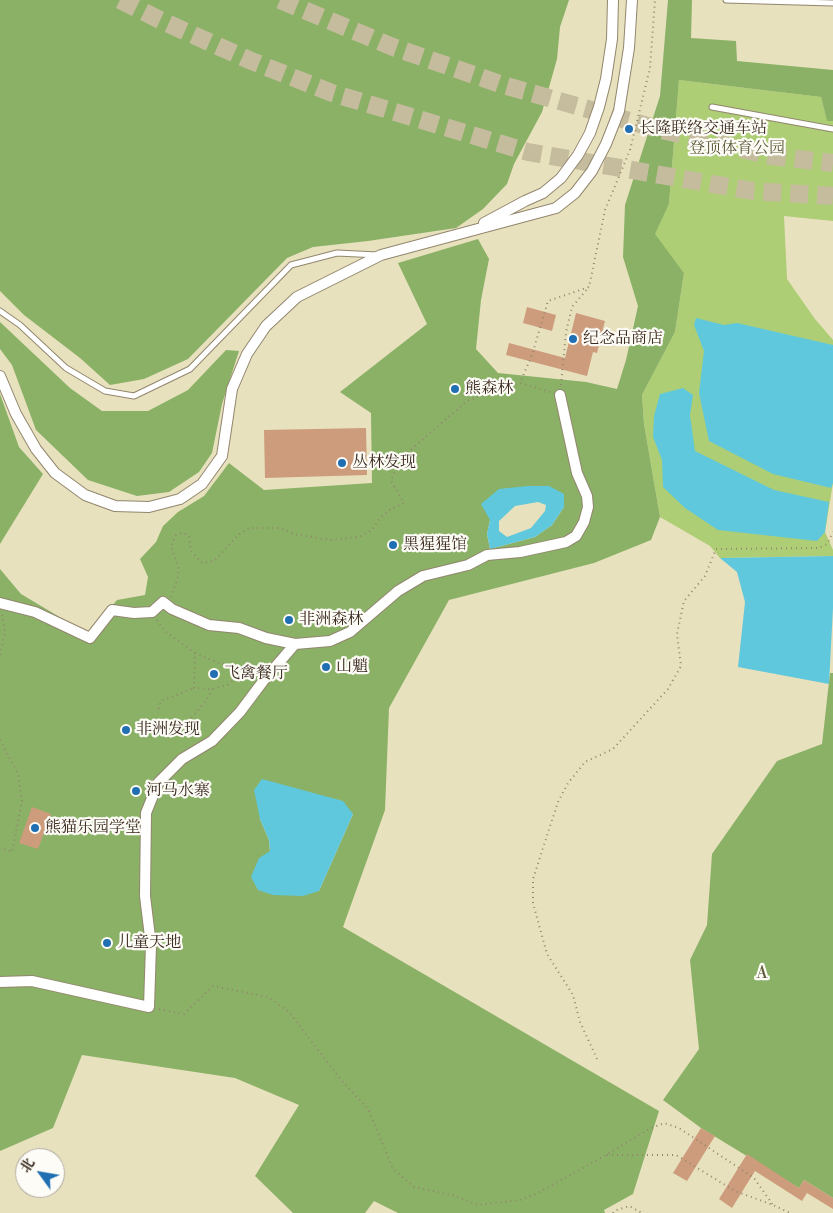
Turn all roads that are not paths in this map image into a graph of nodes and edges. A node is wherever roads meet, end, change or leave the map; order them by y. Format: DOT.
graph roads {
  1 [pos="614,0"];
  2 [pos="632,0"];
  3 [pos="726,0"];
  4 [pos="833,3"];
  5 [pos="712,106"];
  6 [pos="833,129"];
  7 [pos="473,230"];
  8 [pos="381,255"];
  9 [pos="0,310"];
  10 [pos="0,376"];
  11 [pos="560,395"];
  12 [pos="1,608"];
  13 [pos="295,644"];
  14 [pos="0,982"];
  1 -- 7 [label="street"];
  2 -- 7 [label="street"];
  3 -- 4 [label="lane"];
  5 -- 6 [label="lane"];
  7 -- 8 [label="street"];
  8 -- 9 [label="lane"];
  8 -- 10 [label="street"];
  11 -- 13 [label="street"];
  12 -- 13 [label="street"];
  13 -- 14 [label="street"];
}
